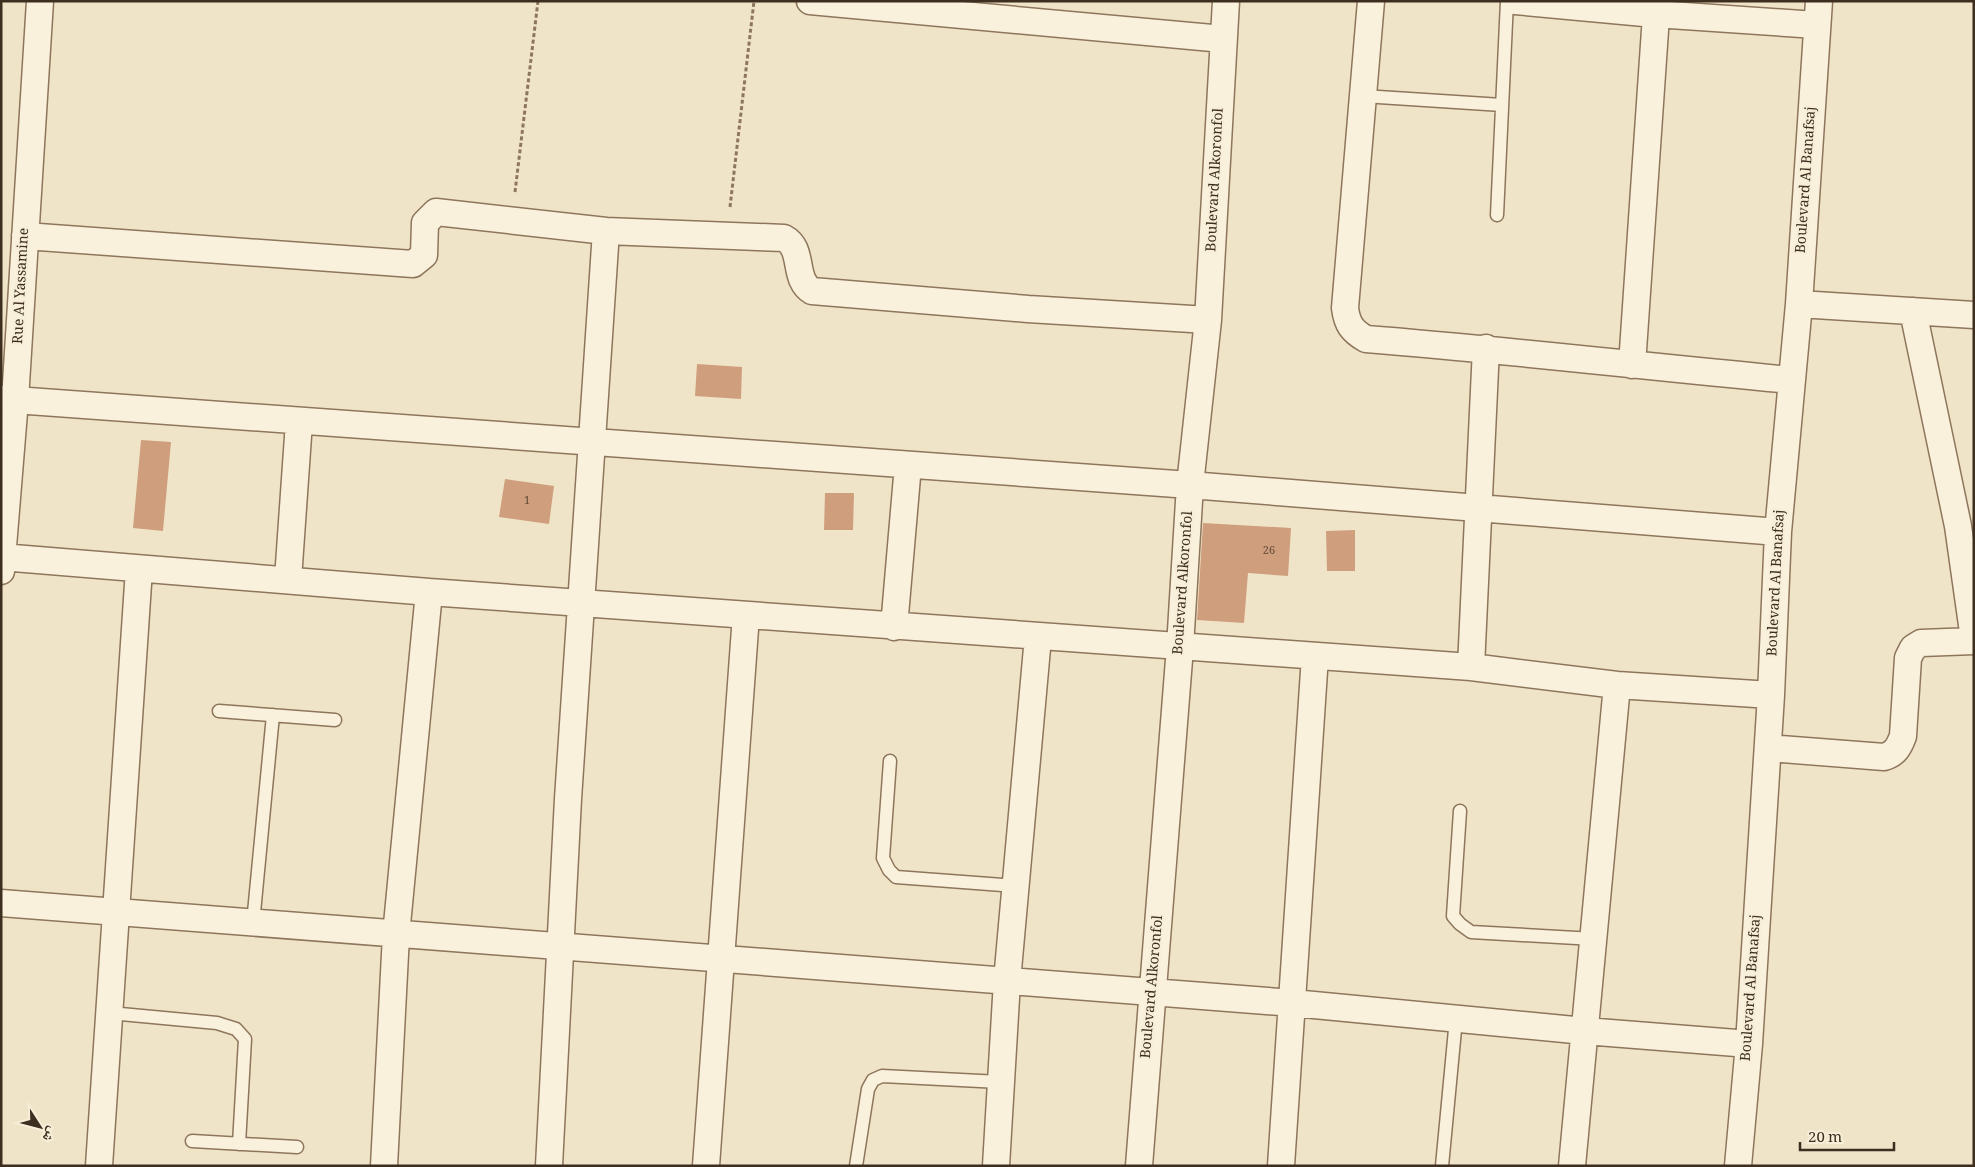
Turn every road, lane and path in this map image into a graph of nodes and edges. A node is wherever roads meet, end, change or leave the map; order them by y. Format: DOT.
graph roads {
  1 [pos="40,1"];
  2 [pos="538,1"];
  3 [pos="754,1"];
  4 [pos="810,1"];
  5 [pos="1226,1"];
  6 [pos="1370,1"];
  7 [pos="1507,1"];
  8 [pos="1515,1"];
  9 [pos="946,8"];
  10 [pos="1656,8"];
  11 [pos="1817,13"];
  12 [pos="1223,40"];
  13 [pos="1363,96"];
  14 [pos="1502,105"];
  15 [pos="1497,215"];
  16 [pos="512,221"];
  17 [pos="606,231"];
  18 [pos="25,236"];
  19 [pos="727,236"];
  20 [pos="1799,304"];
  21 [pos="1913,311"];
  22 [pos="1974,315"];
  23 [pos="1208,320"];
  24 [pos="1486,348"];
  25 [pos="1632,365"];
  26 [pos="1791,380"];
  27 [pos="8,400"];
  28 [pos="299,422"];
  29 [pos="591,442"];
  30 [pos="908,465"];
  31 [pos="1190,484"];
  32 [pos="1478,507"];
  33 [pos="1966,526"];
  34 [pos="1778,532"];
  35 [pos="2,562"];
  36 [pos="139,569"];
  37 [pos="288,579"];
  38 [pos="429,592"];
  39 [pos="582,603"];
  40 [pos="746,615"];
  41 [pos="894,626"];
  42 [pos="1038,637"];
  43 [pos="1974,640"];
  44 [pos="1180,647"];
  45 [pos="1315,656"];
  46 [pos="1471,667"];
  47 [pos="1617,684"];
  48 [pos="1771,695"];
  49 [pos="219,711"];
  50 [pos="273,715"];
  51 [pos="336,720"];
  52 [pos="1768,748"];
  53 [pos="890,761"];
  54 [pos="1460,811"];
  55 [pos="1016,886"];
  56 [pos="1,903"];
  57 [pos="117,912"];
  58 [pos="253,923"];
  59 [pos="396,934"];
  60 [pos="1594,939"];
  61 [pos="562,946"];
  62 [pos="720,959"];
  63 [pos="1007,982"];
  64 [pos="1153,992"];
  65 [pos="1293,1003"];
  66 [pos="110,1012"];
  67 [pos="1456,1018"];
  68 [pos="1585,1031"];
  69 [pos="1749,1044"];
  70 [pos="1000,1082"];
  71 [pos="192,1141"];
  72 [pos="239,1144"];
  73 [pos="297,1147"];
  74 [pos="99,1166"];
  75 [pos="384,1166"];
  76 [pos="549,1166"];
  77 [pos="706,1166"];
  78 [pos="856,1166"];
  79 [pos="996,1166"];
  80 [pos="1139,1166"];
  81 [pos="1281,1166"];
  82 [pos="1442,1166"];
  83 [pos="1572,1166"];
  84 [pos="1738,1166"];
  1 -- 18 [label="street, Rue Al Yassamine"];
  2 -- 16 [label="path"];
  3 -- 19 [label="path"];
  4 -- 9 [label="street"];
  5 -- 12 [label="street, Boulevard Alkoronfol"];
  6 -- 13 [label="street"];
  7 -- 14 [label="lane"];
  8 -- 10 [label="street"];
  9 -- 12 [label="street"];
  10 -- 11 [label="street"];
  10 -- 25 [label="street"];
  11 -- 20 [label="street, Boulevard Al Banafsaj"];
  12 -- 23 [label="street, Boulevard Alkoronfol"];
  13 -- 14 [label="lane"];
  13 -- 24 [label="street"];
  14 -- 15 [label="lane"];
  16 -- 17 [label="street"];
  16 -- 18 [label="street"];
  17 -- 19 [label="street"];
  17 -- 29 [label="street"];
  18 -- 27 [label="street, Rue Al Yassamine"];
  19 -- 23 [label="street"];
  20 -- 21 [label="street"];
  20 -- 26 [label="street, Boulevard Al Banafsaj"];
  21 -- 22 [label="street"];
  21 -- 33 [label="street"];
  23 -- 31 [label="street, Boulevard Alkoronfol"];
  24 -- 25 [label="street"];
  24 -- 32 [label="street"];
  25 -- 26 [label="street"];
  26 -- 34 [label="street, Boulevard Al Banafsaj"];
  27 -- 28 [label="street"];
  27 -- 35 [label="street, Rue Al Yassamine"];
  28 -- 29 [label="street"];
  28 -- 37 [label="street"];
  29 -- 30 [label="street"];
  29 -- 39 [label="street"];
  30 -- 31 [label="street"];
  30 -- 41 [label="street"];
  31 -- 32 [label="street"];
  31 -- 44 [label="street, Boulevard Alkoronfol"];
  32 -- 34 [label="street"];
  32 -- 46 [label="street"];
  33 -- 43 [label="street"];
  34 -- 48 [label="street, Boulevard Al Banafsaj"];
  35 -- 36 [label="street"];
  36 -- 37 [label="street"];
  36 -- 57 [label="street"];
  37 -- 38 [label="street"];
  38 -- 39 [label="street"];
  38 -- 59 [label="street"];
  39 -- 40 [label="street"];
  39 -- 61 [label="street"];
  40 -- 41 [label="street"];
  40 -- 62 [label="street"];
  41 -- 42 [label="street"];
  42 -- 44 [label="street"];
  42 -- 55 [label="street"];
  43 -- 52 [label="street"];
  44 -- 45 [label="street"];
  44 -- 64 [label="street, Boulevard Alkoronfol"];
  45 -- 46 [label="street"];
  45 -- 65 [label="street"];
  46 -- 47 [label="street"];
  47 -- 48 [label="street"];
  47 -- 60 [label="street"];
  48 -- 52 [label="street, Boulevard Al Banafsaj"];
  49 -- 50 [label="lane"];
  50 -- 51 [label="lane"];
  50 -- 58 [label="lane"];
  52 -- 69 [label="street, Boulevard Al Banafsaj"];
  53 -- 55 [label="lane"];
  54 -- 60 [label="lane"];
  55 -- 63 [label="street"];
  56 -- 57 [label="street"];
  57 -- 58 [label="street"];
  57 -- 66 [label="street"];
  58 -- 59 [label="street"];
  59 -- 61 [label="street"];
  59 -- 75 [label="street"];
  60 -- 68 [label="street"];
  61 -- 62 [label="street"];
  61 -- 76 [label="street"];
  62 -- 63 [label="street"];
  62 -- 77 [label="street"];
  63 -- 64 [label="street"];
  63 -- 70 [label="street"];
  64 -- 65 [label="street"];
  64 -- 80 [label="street, Boulevard Alkoronfol"];
  65 -- 67 [label="street"];
  65 -- 81 [label="street"];
  66 -- 72 [label="lane"];
  66 -- 74 [label="street"];
  67 -- 68 [label="street"];
  67 -- 82 [label="lane"];
  68 -- 69 [label="street"];
  68 -- 83 [label="street"];
  69 -- 84 [label="street, Boulevard Al Banafsaj"];
  70 -- 78 [label="lane"];
  70 -- 79 [label="street"];
  71 -- 72 [label="lane"];
  72 -- 73 [label="lane"];
}
